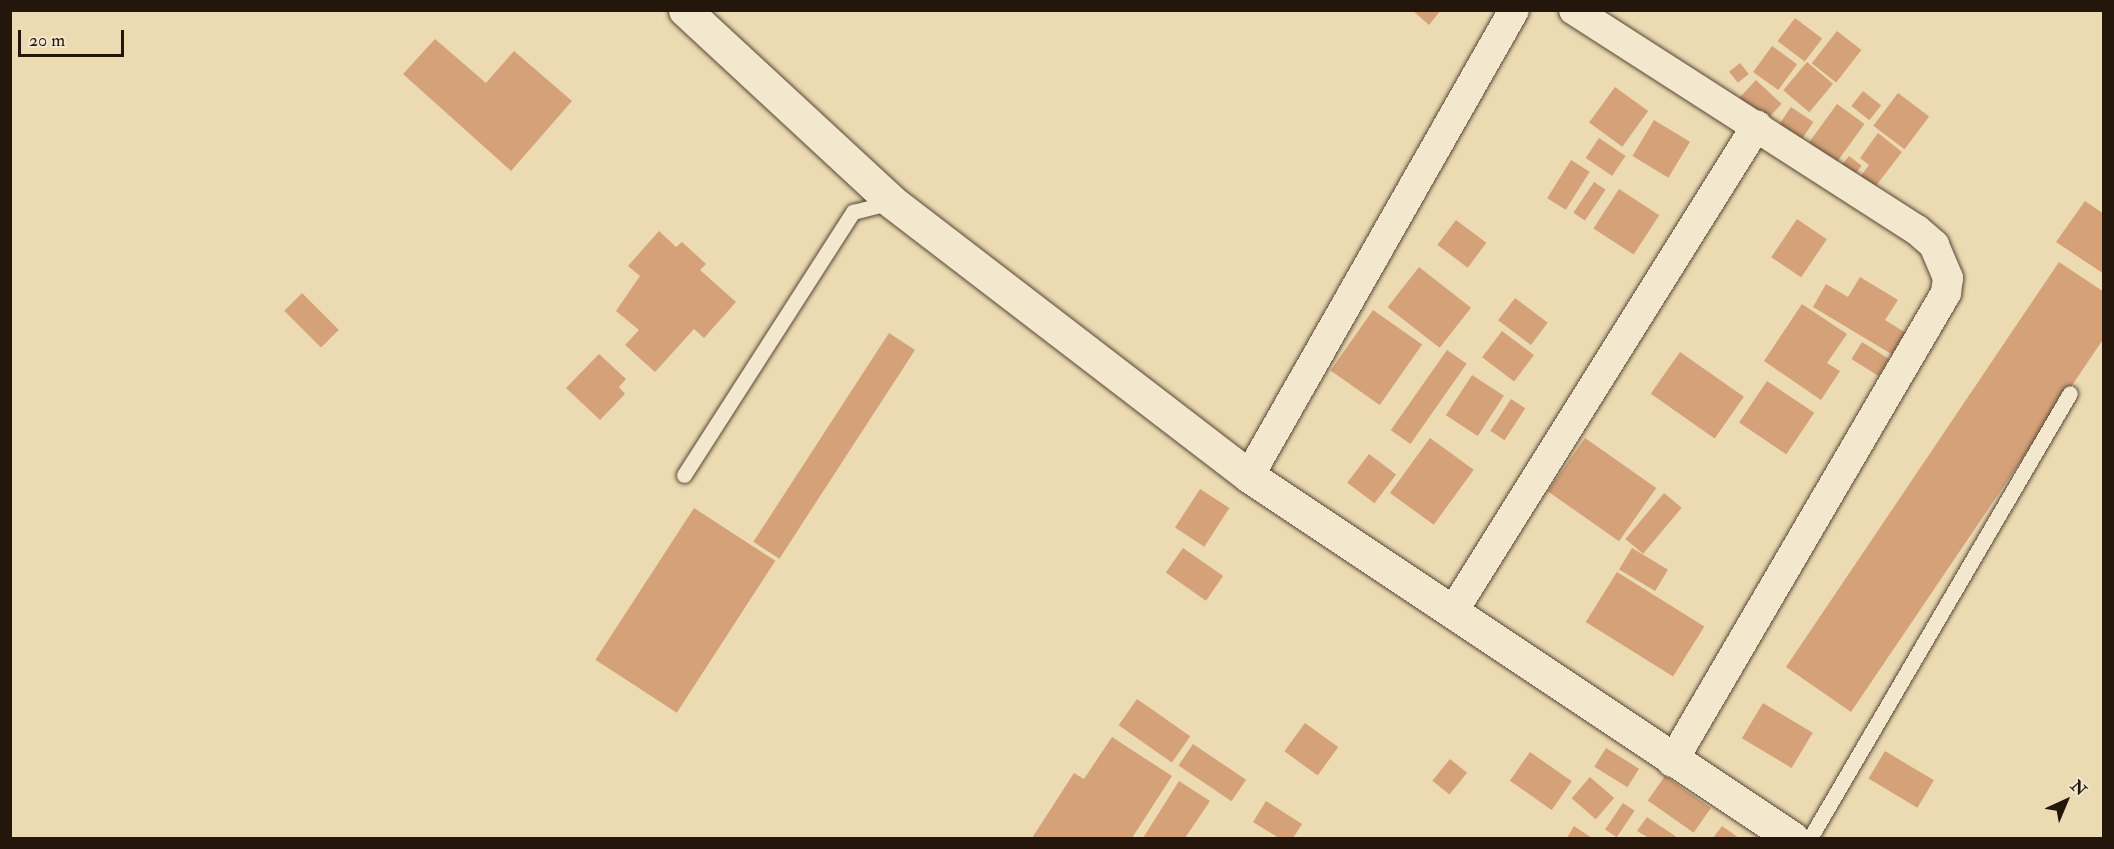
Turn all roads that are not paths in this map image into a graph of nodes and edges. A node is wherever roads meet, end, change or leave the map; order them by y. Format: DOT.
graph roads {
  1 [pos="685,10"];
  2 [pos="1514,10"];
  3 [pos="1574,10"];
  4 [pos="1757,125"];
  5 [pos="892,202"];
  6 [pos="2070,393"];
  7 [pos="684,474"];
  8 [pos="1249,476"];
  9 [pos="1452,613"];
  10 [pos="1672,762"];
  11 [pos="1792,838"];
  12 [pos="1810,838"];
  1 -- 5 [label="street"];
  2 -- 8 [label="street"];
  3 -- 4 [label="street"];
  4 -- 9 [label="street"];
  4 -- 10 [label="street"];
  5 -- 7 [label="lane"];
  5 -- 8 [label="street"];
  6 -- 12 [label="lane"];
  8 -- 9 [label="street"];
  9 -- 10 [label="street"];
  10 -- 11 [label="street"];
}
